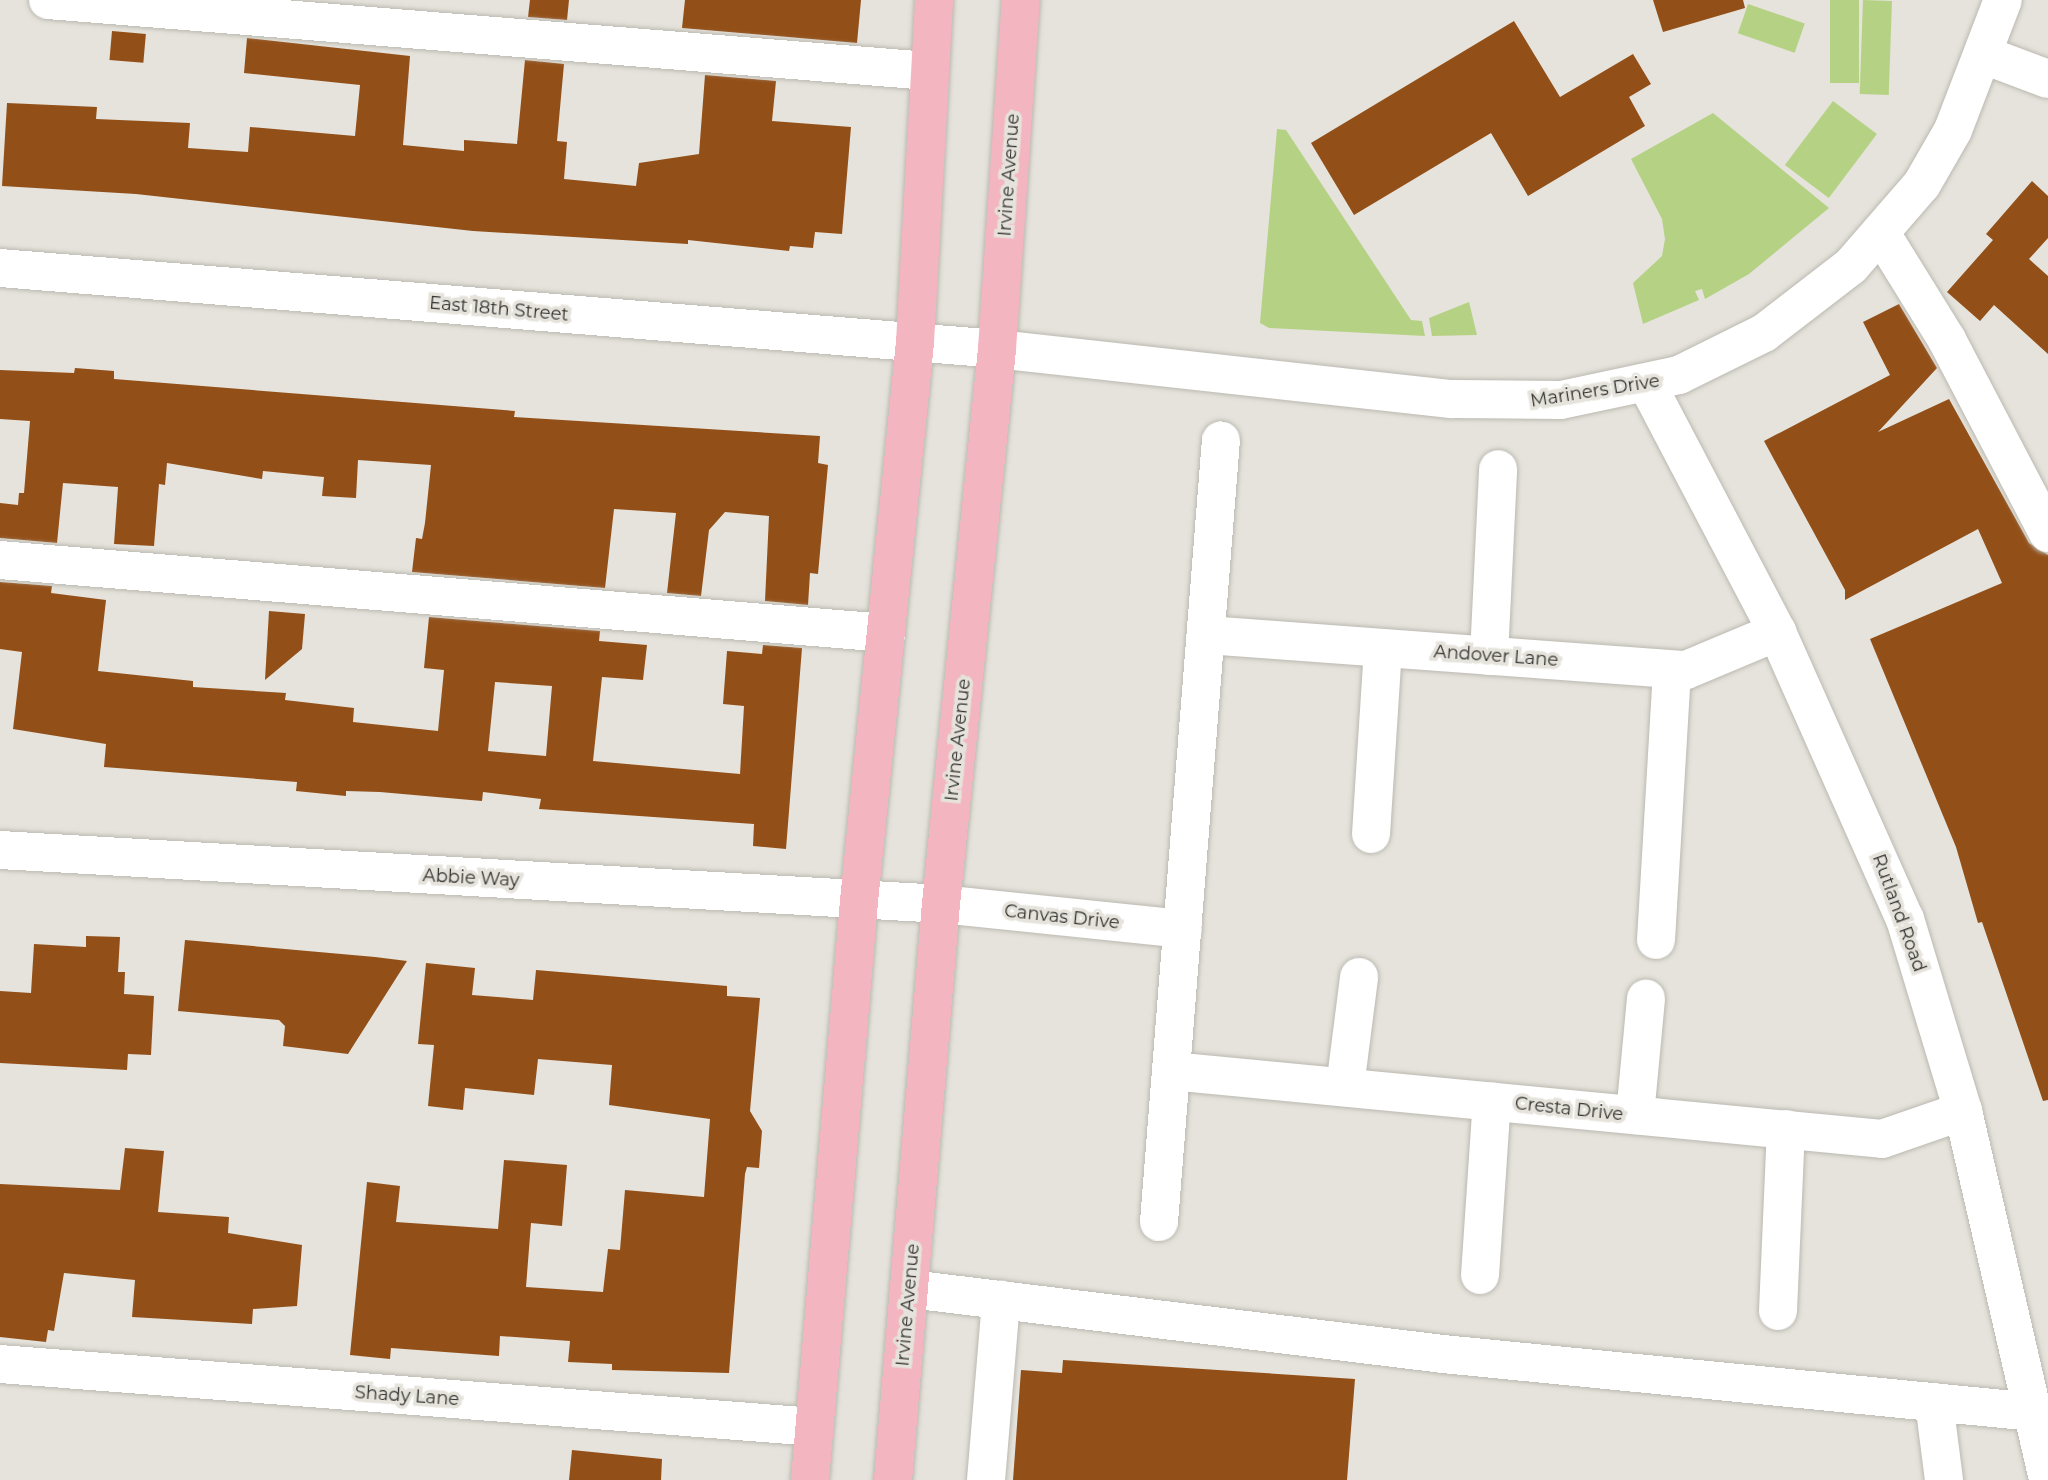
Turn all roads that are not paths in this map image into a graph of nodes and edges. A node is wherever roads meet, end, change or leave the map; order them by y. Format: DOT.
graph roads {
  1 [pos="48,0"];
  2 [pos="934,0"];
  3 [pos="1021,0"];
  4 [pos="2003,0"];
  5 [pos="1984,55"];
  6 [pos="928,71"];
  7 [pos="2048,79"];
  8 [pos="1882,235"];
  9 [pos="0,268"];
  10 [pos="915,342"];
  11 [pos="997,349"];
  12 [pos="1648,386"];
  13 [pos="1221,440"];
  14 [pos="1499,470"];
  15 [pos="2048,533"];
  16 [pos="0,560"];
  17 [pos="1777,632"];
  18 [pos="886,633"];
  19 [pos="1207,635"];
  20 [pos="1383,648"];
  21 [pos="1489,656"];
  22 [pos="1672,670"];
  23 [pos="1371,834"];
  24 [pos="0,850"];
  25 [pos="859,901"];
  26 [pos="942,904"];
  27 [pos="1183,929"];
  28 [pos="1656,940"];
  29 [pos="1359,977"];
  30 [pos="1646,999"];
  31 [pos="1171,1071"];
  32 [pos="1345,1087"];
  33 [pos="1492,1101"];
  34 [pos="1963,1111"];
  35 [pos="1635,1115"];
  36 [pos="1786,1129"];
  37 [pos="1159,1222"];
  38 [pos="1480,1275"];
  39 [pos="910,1289"];
  40 [pos="1002,1300"];
  41 [pos="1778,1311"];
  42 [pos="0,1364"];
  43 [pos="1934,1402"];
  44 [pos="2033,1412"];
  45 [pos="814,1427"];
  46 [pos="2048,1478"];
  47 [pos="810,1480"];
  48 [pos="893,1480"];
  49 [pos="986,1480"];
  50 [pos="1944,1480"];
  1 -- 6 [label="street"];
  2 -- 6 [label="main road"];
  3 -- 11 [label="main road, Irvine Avenue"];
  4 -- 5 [label="street, Mariners Drive"];
  5 -- 7 [label="street"];
  5 -- 8 [label="street, Mariners Drive"];
  6 -- 10 [label="main road"];
  8 -- 12 [label="street, Mariners Drive"];
  8 -- 15 [label="street"];
  9 -- 10 [label="street, East 18th Street"];
  10 -- 11 [label="street, East 18th Street"];
  10 -- 18 [label="main road"];
  11 -- 12 [label="street, Mariners Drive"];
  11 -- 26 [label="main road, Irvine Avenue"];
  12 -- 17 [label="street, Rutland Road"];
  13 -- 19 [label="street"];
  14 -- 21 [label="street"];
  16 -- 18 [label="street"];
  17 -- 22 [label="street, Andover Lane"];
  17 -- 34 [label="street, Rutland Road"];
  18 -- 25 [label="main road"];
  19 -- 20 [label="street, Andover Lane"];
  19 -- 27 [label="street"];
  20 -- 21 [label="street, Andover Lane"];
  20 -- 23 [label="street"];
  21 -- 22 [label="street, Andover Lane"];
  22 -- 28 [label="street"];
  24 -- 25 [label="street, Abbie Way"];
  25 -- 26 [label="street, Abbie Way"];
  25 -- 45 [label="main road"];
  26 -- 27 [label="street, Canvas Drive"];
  26 -- 39 [label="main road, Irvine Avenue"];
  27 -- 31 [label="street"];
  29 -- 32 [label="street"];
  30 -- 35 [label="street"];
  31 -- 32 [label="street, Cresta Drive"];
  31 -- 37 [label="street"];
  32 -- 33 [label="street, Cresta Drive"];
  33 -- 35 [label="street, Cresta Drive"];
  33 -- 38 [label="street"];
  34 -- 36 [label="street, Cresta Drive"];
  34 -- 44 [label="street, Rutland Road"];
  35 -- 36 [label="street, Cresta Drive"];
  36 -- 41 [label="street"];
  39 -- 40 [label="street"];
  39 -- 48 [label="main road, Irvine Avenue"];
  40 -- 43 [label="street"];
  40 -- 49 [label="street"];
  42 -- 45 [label="street, Shady Lane"];
  43 -- 44 [label="street"];
  43 -- 50 [label="street"];
  44 -- 46 [label="street, Rutland Road"];
  45 -- 47 [label="main road"];
}
